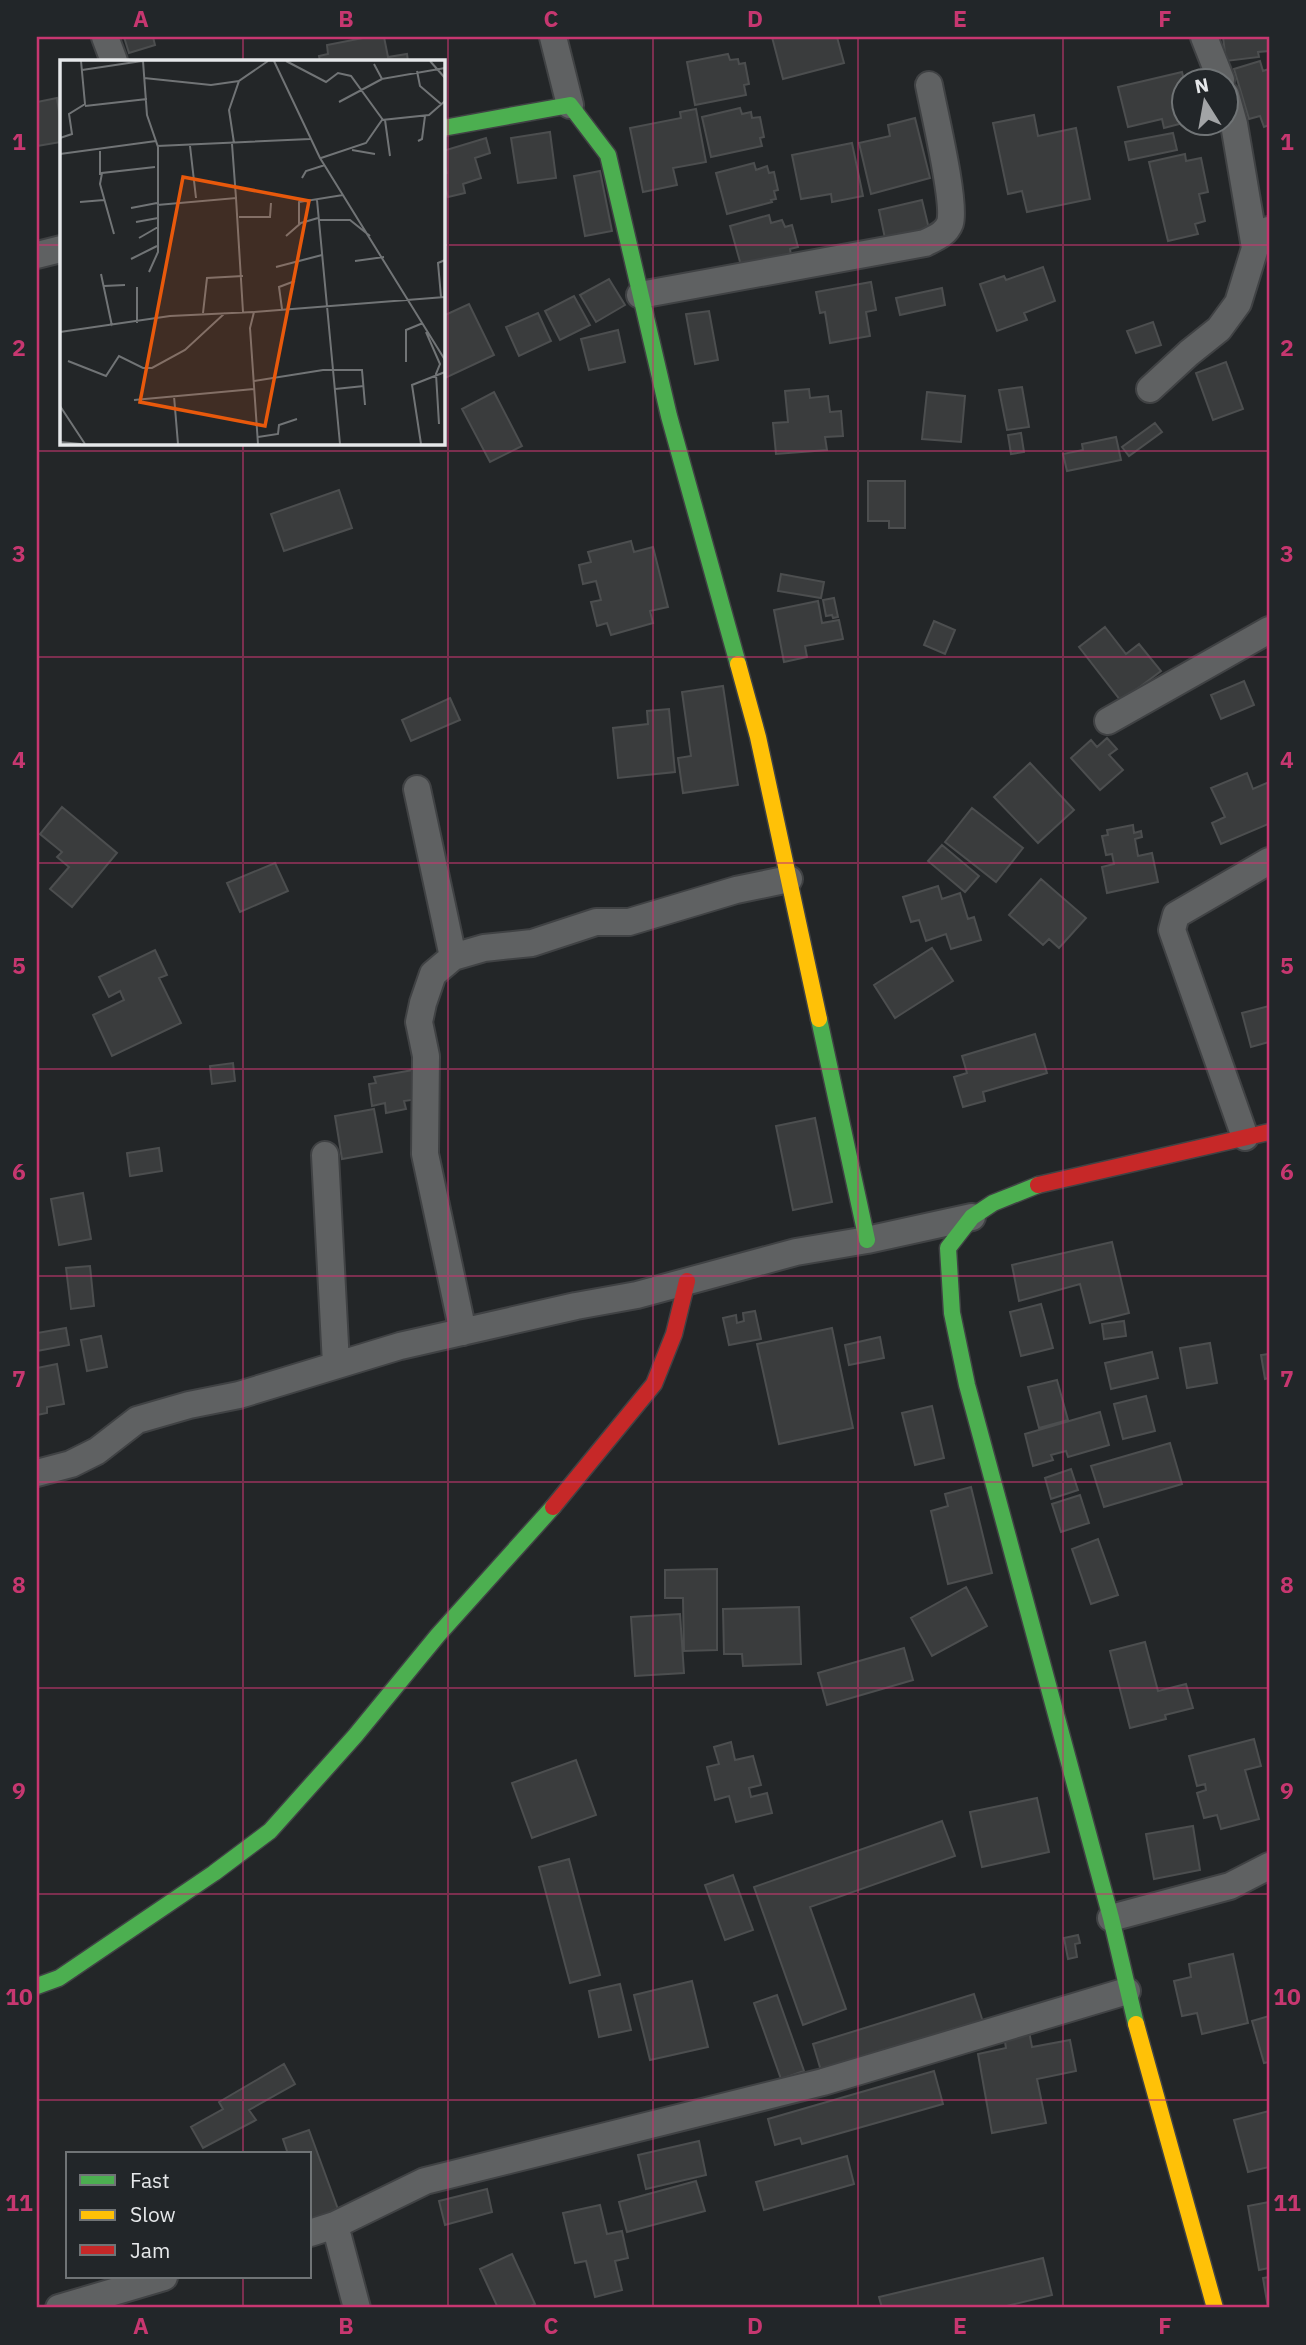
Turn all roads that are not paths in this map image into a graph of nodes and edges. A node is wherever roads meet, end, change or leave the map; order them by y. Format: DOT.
graph roads {
  1 [pos="105,37"];
  2 [pos="553,37"];
  3 [pos="1204,37"];
  4 [pos="114,60"];
  5 [pos="1215,66"];
  6 [pos="929,85"];
  7 [pos="570,105"];
  8 [pos="444,128"];
  9 [pos="1237,136"];
  10 [pos="1262,239"];
  11 [pos="60,249"];
  12 [pos="37,255"];
  13 [pos="640,295"];
  14 [pos="1150,389"];
  15 [pos="1269,630"];
  16 [pos="1108,721"];
  17 [pos="417,789"];
  18 [pos="1269,861"];
  19 [pos="789,879"];
  20 [pos="453,957"];
  21 [pos="1257,1134"];
  22 [pos="325,1155"];
  23 [pos="972,1217"];
  24 [pos="867,1240"];
  25 [pos="687,1281"];
  26 [pos="463,1332"];
  27 [pos="336,1364"];
  28 [pos="37,1473"];
  29 [pos="1269,1866"];
  30 [pos="1111,1918"];
  31 [pos="37,1986"];
  32 [pos="1127,1991"];
  33 [pos="322,2229"];
  34 [pos="161,2278"];
  35 [pos="59,2308"];
  36 [pos="357,2308"];
  37 [pos="1215,2308"];
  1 -- 4 [label="street"];
  2 -- 7 [label="street"];
  3 -- 5 [label="street"];
  6 -- 13 [label="street"];
  7 -- 8 [label="street"];
  7 -- 13 [label="street"];
  9 -- 10 [label="street"];
  10 -- 14 [label="street"];
  11 -- 12 [label="street"];
  13 -- 19 [label="street"];
  15 -- 16 [label="street"];
  17 -- 20 [label="street"];
  18 -- 21 [label="street"];
  19 -- 20 [label="street"];
  19 -- 24 [label="street"];
  20 -- 26 [label="street"];
  21 -- 23 [label="street"];
  22 -- 27 [label="street"];
  23 -- 24 [label="street"];
  23 -- 30 [label="street"];
  24 -- 25 [label="street"];
  25 -- 26 [label="street"];
  25 -- 31 [label="street"];
  26 -- 27 [label="street"];
  27 -- 28 [label="street"];
  29 -- 30 [label="street"];
  30 -- 32 [label="street"];
  32 -- 33 [label="street"];
  32 -- 37 [label="street"];
  33 -- 36 [label="street"];
  34 -- 35 [label="street"];
}
